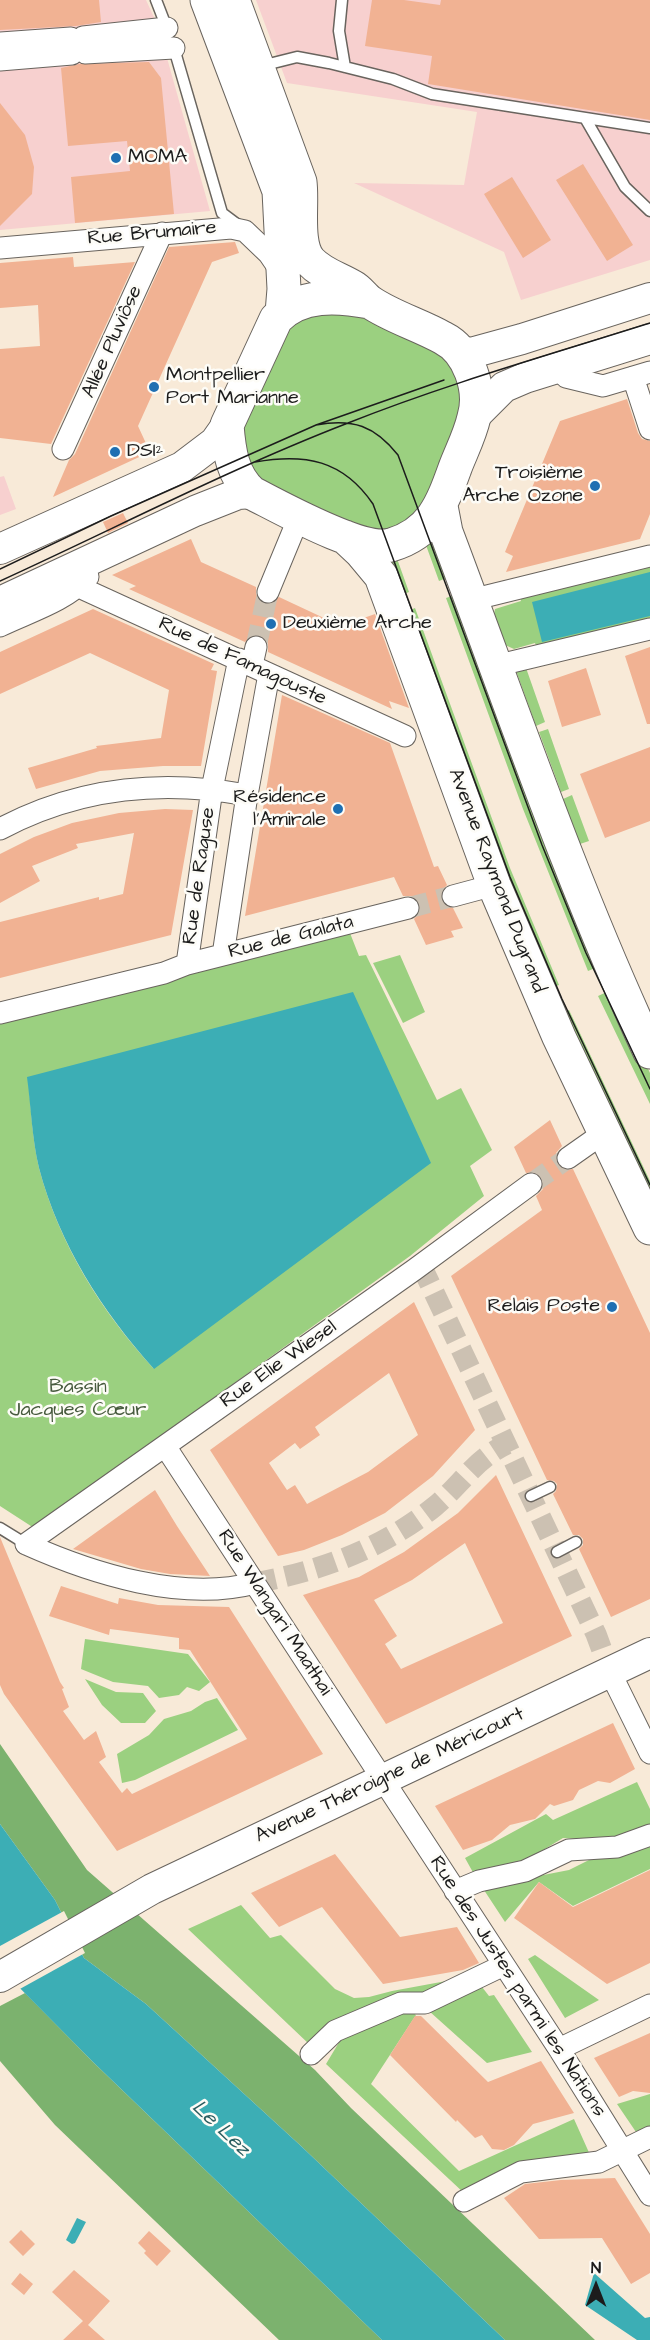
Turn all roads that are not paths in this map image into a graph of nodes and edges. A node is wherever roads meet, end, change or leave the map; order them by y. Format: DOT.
graph roads {
  1 [pos="156,0"];
  2 [pos="207,0"];
  3 [pos="233,0"];
  4 [pos="342,0"];
  5 [pos="170,38"];
  6 [pos="0,43"];
  7 [pos="78,46"];
  8 [pos="0,60"];
  9 [pos="258,67"];
  10 [pos="345,67"];
  11 [pos="585,118"];
  12 [pos="650,128"];
  13 [pos="650,211"];
  14 [pos="245,231"];
  15 [pos="162,233"];
  16 [pos="0,248"];
  17 [pos="284,276"];
  18 [pos="650,298"];
  19 [pos="369,302"];
  20 [pos="282,313"];
  21 [pos="650,339"];
  22 [pos="460,351"];
  23 [pos="559,368"];
  24 [pos="642,374"];
  25 [pos="475,416"];
  26 [pos="227,425"];
  27 [pos="650,429"];
  28 [pos="63,449"];
  29 [pos="252,493"];
  30 [pos="441,506"];
  31 [pos="299,517"];
  32 [pos="345,537"];
  33 [pos="0,549"];
  34 [pos="650,556"];
  35 [pos="95,559"];
  36 [pos="78,587"];
  37 [pos="268,592"];
  38 [pos="471,600"];
  39 [pos="0,603"];
  40 [pos="0,626"];
  41 [pos="650,628"];
  42 [pos="254,661"];
  43 [pos="495,666"];
  44 [pos="405,736"];
  45 [pos="212,789"];
  46 [pos="247,795"];
  47 [pos="0,829"];
  48 [pos="494,885"];
  49 [pos="453,896"];
  50 [pos="408,908"];
  51 [pos="224,955"];
  52 [pos="187,964"];
  53 [pos="0,1013"];
  54 [pos="650,1052"];
  55 [pos="604,1132"];
  56 [pos="568,1158"];
  57 [pos="531,1184"];
  58 [pos="650,1228"];
  59 [pos="165,1446"];
  60 [pos="550,1487"];
  61 [pos="531,1496"];
  62 [pos="0,1528"];
  63 [pos="576,1542"];
  64 [pos="26,1544"];
  65 [pos="557,1552"];
  66 [pos="255,1583"];
  67 [pos="650,1653"];
  68 [pos="610,1672"];
  69 [pos="650,1753"];
  70 [pos="382,1779"];
  71 [pos="650,1834"];
  72 [pos="455,1891"];
  73 [pos="504,1965"];
  74 [pos="0,1977"];
  75 [pos="650,2005"];
  76 [pos="559,2049"];
  77 [pos="311,2054"];
  78 [pos="650,2137"];
  79 [pos="623,2151"];
  80 [pos="650,2195"];
  81 [pos="464,2201"];
  1 -- 5 [label="lane"];
  2 -- 17 [label="main road"];
  3 -- 9 [label="main road"];
  4 -- 10 [label="lane"];
  5 -- 7 [label="street"];
  5 -- 14 [label="lane"];
  6 -- 7 [label="street"];
  7 -- 8 [label="street"];
  9 -- 10 [label="lane"];
  9 -- 19 [label="main road"];
  10 -- 11 [label="lane"];
  11 -- 12 [label="lane"];
  11 -- 13 [label="lane"];
  14 -- 15 [label="street, Rue Brumaire"];
  14 -- 17 [label="street, Rue Brumaire"];
  15 -- 16 [label="street, Rue Brumaire"];
  15 -- 28 [label="street, Allée Pluviôse"];
  17 -- 20 [label="main road"];
  18 -- 22 [label="main road"];
  19 -- 20 [label="main road"];
  19 -- 22 [label="main road"];
  20 -- 26 [label="main road"];
  21 -- 23 [label="main road"];
  22 -- 25 [label="main road"];
  23 -- 24 [label="street"];
  23 -- 25 [label="main road"];
  24 -- 27 [label="street"];
  25 -- 30 [label="main road"];
  26 -- 29 [label="main road"];
  26 -- 33 [label="main road"];
  29 -- 31 [label="main road"];
  29 -- 35 [label="main road"];
  30 -- 32 [label="main road"];
  30 -- 38 [label="main road"];
  31 -- 32 [label="main road"];
  31 -- 37 [label="street"];
  32 -- 48 [label="main road, Avenue Raymond Dugrand"];
  34 -- 38 [label="street"];
  35 -- 36 [label="street"];
  35 -- 39 [label="main road"];
  36 -- 40 [label="street"];
  36 -- 42 [label="street, Rue de Famagouste"];
  38 -- 43 [label="main road"];
  41 -- 43 [label="street"];
  42 -- 44 [label="street, Rue de Famagouste"];
  42 -- 45 [label="street, Rue de Raguse"];
  42 -- 46 [label="street, Rue de Raguse"];
  43 -- 54 [label="main road"];
  45 -- 46 [label="street, Rue de Raguse"];
  45 -- 47 [label="street"];
  45 -- 52 [label="street, Rue de Raguse"];
  46 -- 51 [label="street, Rue de Raguse"];
  48 -- 49 [label="street"];
  48 -- 55 [label="main road, Avenue Raymond Dugrand"];
  50 -- 51 [label="street, Rue de Galata"];
  51 -- 52 [label="street, Rue de Galata"];
  52 -- 53 [label="street, Rue de Galata"];
  55 -- 56 [label="street"];
  55 -- 58 [label="main road, Avenue Raymond Dugrand"];
  57 -- 59 [label="street, Rue Elie Wiesel"];
  59 -- 64 [label="street, Rue Elie Wiesel"];
  59 -- 66 [label="street, Rue Wangari Maathai"];
  60 -- 61 [label="lane"];
  62 -- 64 [label="lane"];
  63 -- 65 [label="lane"];
  64 -- 66 [label="street"];
  66 -- 70 [label="street, Rue Wangari Maathai"];
  67 -- 68 [label="main road, Avenue Théroigne de Méricourt"];
  68 -- 69 [label="street"];
  68 -- 70 [label="main road, Avenue Théroigne de Méricourt"];
  70 -- 72 [label="street, Rue des Justes parmi les Nations"];
  70 -- 74 [label="main road, Avenue Théroigne de Méricourt"];
  71 -- 72 [label="street"];
  72 -- 73 [label="street, Rue des Justes parmi les Nations"];
  73 -- 76 [label="street, Rue des Justes parmi les Nations"];
  73 -- 77 [label="street"];
  75 -- 76 [label="street"];
  76 -- 79 [label="street, Rue des Justes parmi les Nations"];
  78 -- 79 [label="street"];
  79 -- 80 [label="street, Rue des Justes parmi les Nations"];
  79 -- 81 [label="street"];
}
